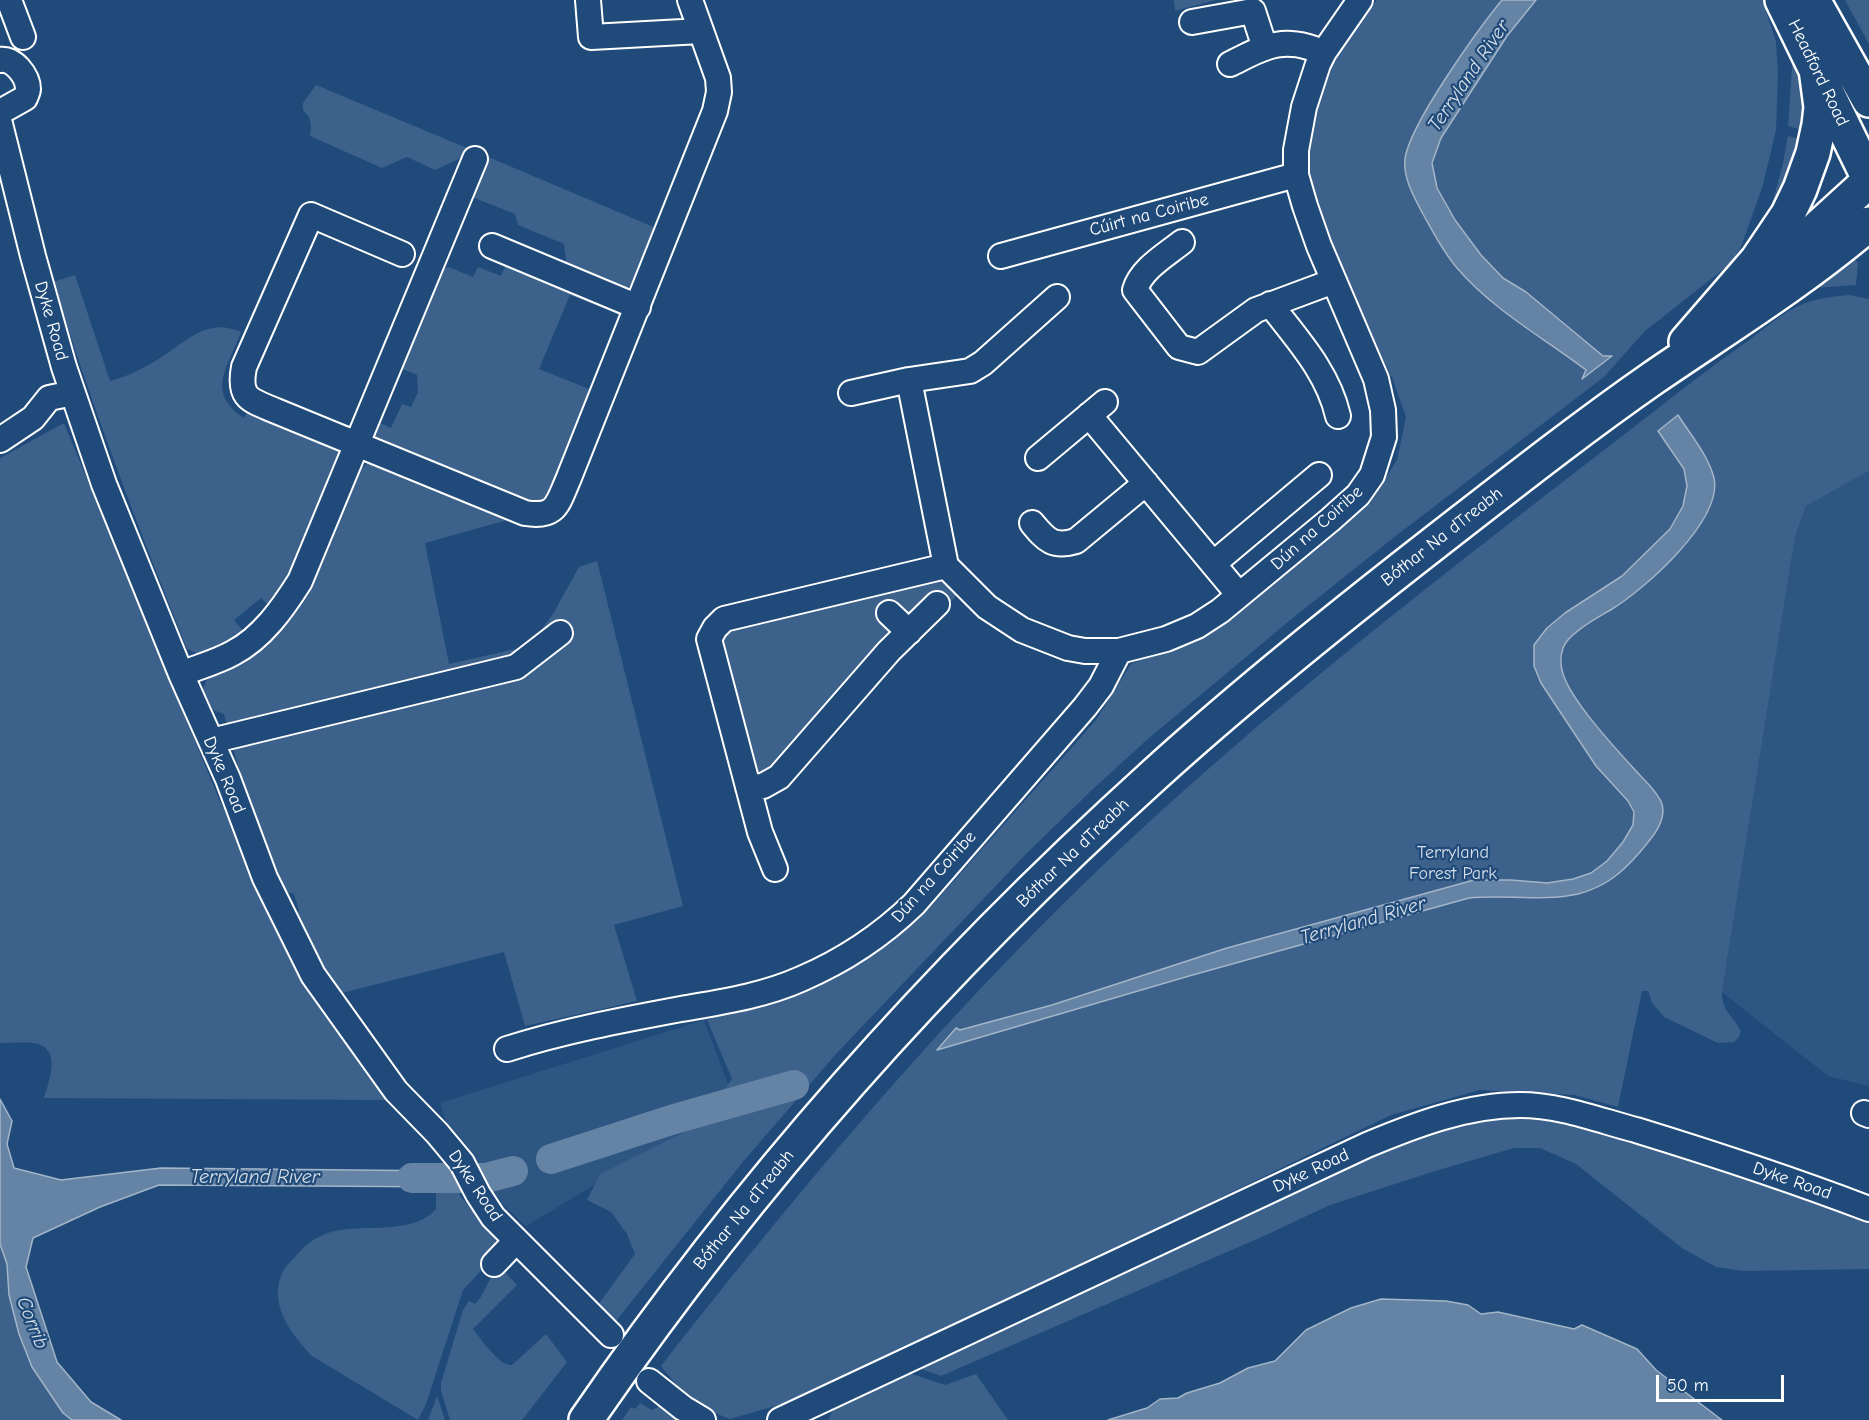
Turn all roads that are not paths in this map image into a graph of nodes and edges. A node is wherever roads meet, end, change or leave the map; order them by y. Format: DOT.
graph roads {
  1 [pos="588,0"];
  2 [pos="690,0"];
  3 [pos="1360,0"];
  4 [pos="1782,0"];
  5 [pos="1814,0"];
  6 [pos="7,8"];
  7 [pos="1192,22"];
  8 [pos="701,32"];
  9 [pos="23,37"];
  10 [pos="1265,48"];
  11 [pos="1324,52"];
  12 [pos="0,60"];
  13 [pos="1230,64"];
  14 [pos="1816,69"];
  15 [pos="1869,100"];
  16 [pos="0,112"];
  17 [pos="0,124"];
  18 [pos="475,159"];
  19 [pos="1296,175"];
  20 [pos="1869,180"];
  21 [pos="1869,224"];
  22 [pos="1182,242"];
  23 [pos="492,246"];
  24 [pos="1001,255"];
  25 [pos="415,260"];
  26 [pos="1334,281"];
  27 [pos="1057,297"];
  28 [pos="1270,304"];
  29 [pos="638,307"];
  30 [pos="1652,379"];
  31 [pos="909,381"];
  32 [pos="73,393"];
  33 [pos="851,393"];
  34 [pos="1338,416"];
  35 [pos="0,440"];
  36 [pos="356,444"];
  37 [pos="1038,458"];
  38 [pos="1319,475"];
  39 [pos="1146,483"];
  40 [pos="1032,524"];
  41 [pos="1213,564"];
  42 [pos="946,566"];
  43 [pos="1239,596"];
  44 [pos="937,604"];
  45 [pos="889,613"];
  46 [pos="909,632"];
  47 [pos="561,633"];
  48 [pos="1119,651"];
  49 [pos="181,674"];
  50 [pos="211,741"];
  51 [pos="748,787"];
  52 [pos="777,857"];
  53 [pos="507,1049"];
  54 [pos="1869,1209"];
  55 [pos="516,1241"];
  56 [pos="494,1264"];
  57 [pos="611,1335"];
  58 [pos="650,1381"];
  59 [pos="819,1412"];
  60 [pos="586,1420"];
  61 [pos="702,1420"];
  62 [pos="780,1420"];
  1 -- 8 [label="street"];
  2 -- 8 [label="street"];
  3 -- 11 [label="street, Dún na Coiribe"];
  4 -- 14 [label="highway, Headford Road"];
  5 -- 15 [label="highway, Headford Road"];
  6 -- 9 [label="street"];
  7 -- 10 [label="street"];
  8 -- 29 [label="street"];
  10 -- 11 [label="street"];
  10 -- 13 [label="street"];
  11 -- 19 [label="street, Dún na Coiribe"];
  12 -- 16 [label="street"];
  14 -- 20 [label="highway, Headford Road"];
  14 -- 30 [label="highway"];
  17 -- 32 [label="street, Dyke Road"];
  18 -- 25 [label="street"];
  19 -- 24 [label="street, Cúirt na Coiribe"];
  19 -- 26 [label="street, Dún na Coiribe"];
  20 -- 30 [label="highway, Bóthar Na dTreabh"];
  21 -- 30 [label="highway, Bóthar Na dTreabh"];
  22 -- 28 [label="street"];
  23 -- 29 [label="street"];
  25 -- 36 [label="street"];
  25 -- 36 [label="street"];
  26 -- 28 [label="street"];
  26 -- 43 [label="street, Dún na Coiribe"];
  27 -- 31 [label="street"];
  28 -- 34 [label="street"];
  29 -- 36 [label="street"];
  30 -- 60 [label="highway, Bóthar Na dTreabh"];
  31 -- 33 [label="street"];
  31 -- 42 [label="street"];
  32 -- 35 [label="street"];
  32 -- 49 [label="street, Dyke Road"];
  36 -- 49 [label="street"];
  37 -- 39 [label="street"];
  38 -- 41 [label="street"];
  39 -- 40 [label="street"];
  39 -- 41 [label="street"];
  41 -- 43 [label="street"];
  42 -- 48 [label="street, Dún na Coiribe"];
  42 -- 51 [label="street"];
  43 -- 48 [label="street, Dún na Coiribe"];
  44 -- 46 [label="street"];
  45 -- 46 [label="street"];
  46 -- 51 [label="street"];
  47 -- 50 [label="street"];
  48 -- 53 [label="street, Dún na Coiribe"];
  49 -- 50 [label="street, Dyke Road"];
  50 -- 55 [label="street, Dyke Road"];
  51 -- 52 [label="street"];
  54 -- 59 [label="street, Dyke Road"];
  55 -- 56 [label="street"];
  55 -- 57 [label="street, Dyke Road"];
  58 -- 61 [label="street"];
  59 -- 62 [label="street, Dyke Road"];
}
